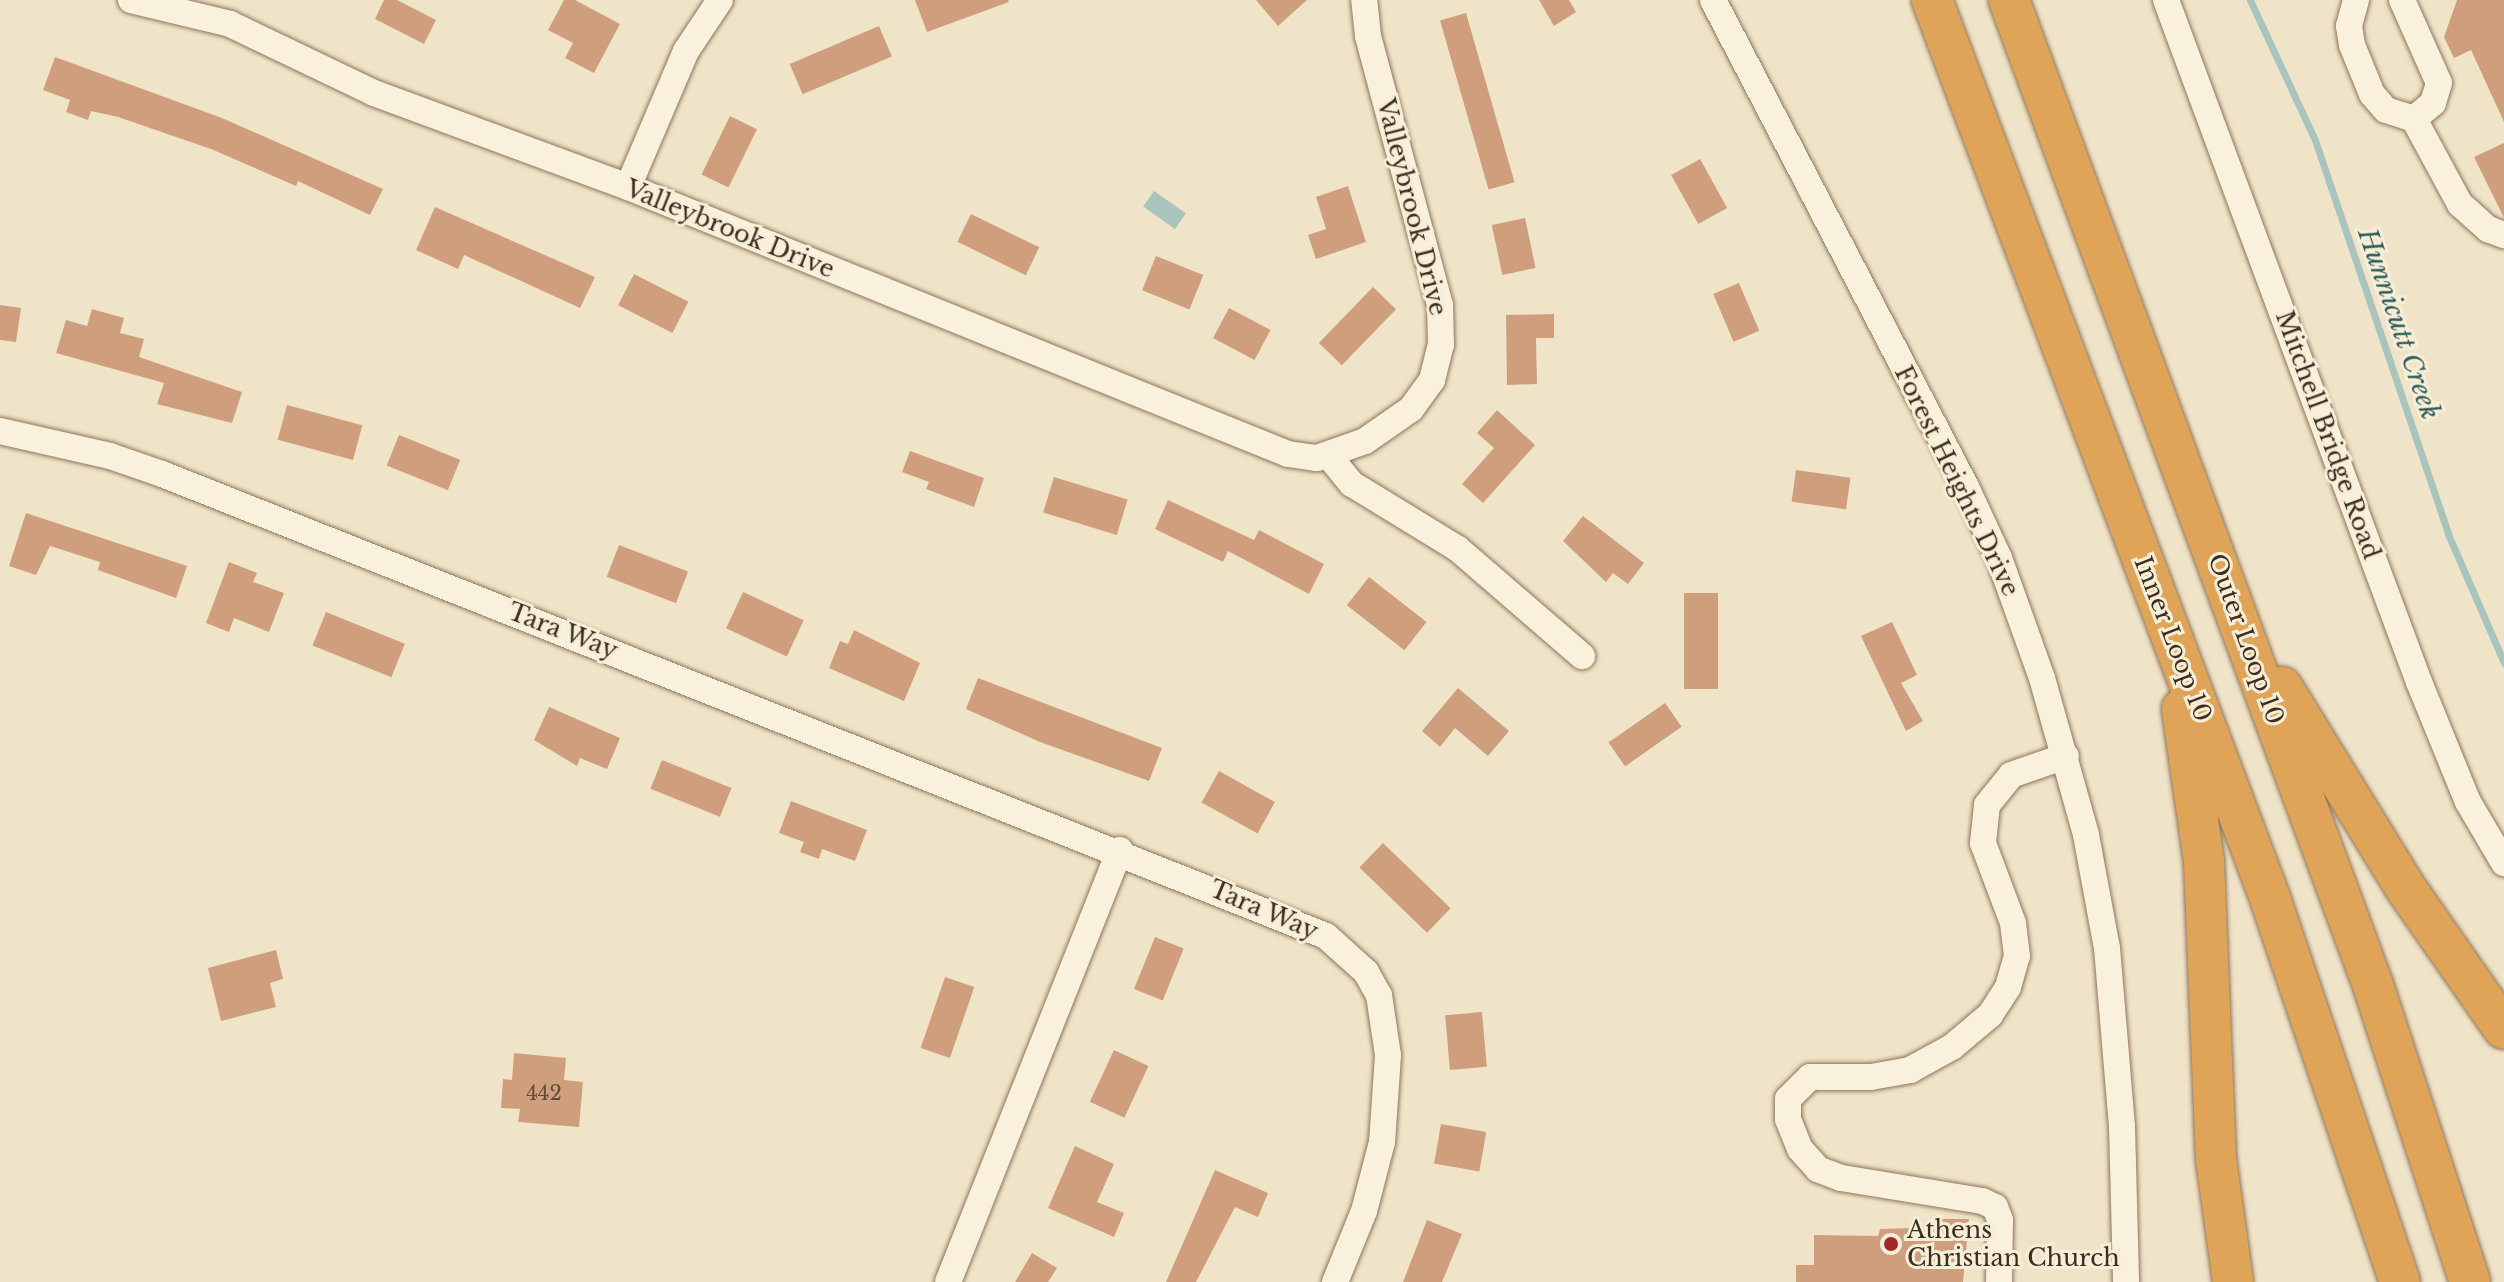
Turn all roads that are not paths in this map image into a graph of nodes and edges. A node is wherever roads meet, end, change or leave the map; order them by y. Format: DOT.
graph roads {
  1 [pos="131,0"];
  2 [pos="720,0"];
  3 [pos="1364,0"];
  4 [pos="1713,0"];
  5 [pos="1932,0"];
  6 [pos="2009,0"];
  7 [pos="2166,0"];
  8 [pos="2356,0"];
  9 [pos="2402,0"];
  10 [pos="2414,119"];
  11 [pos="628,187"];
  12 [pos="2504,235"];
  13 [pos="0,431"];
  14 [pos="1329,456"];
  15 [pos="2237,615"];
  16 [pos="2172,634"];
  17 [pos="1582,656"];
  18 [pos="2066,756"];
  19 [pos="1120,850"];
  20 [pos="2504,863"];
  21 [pos="2504,1029"];
  22 [pos="948,1282"];
  23 [pos="1335,1282"];
  24 [pos="1999,1282"];
  25 [pos="2126,1282"];
  26 [pos="2233,1282"];
  27 [pos="2400,1282"];
  28 [pos="2470,1282"];
  1 -- 11 [label="street, Valleybrook Drive"];
  2 -- 11 [label="street"];
  3 -- 14 [label="street, Valleybrook Drive"];
  4 -- 18 [label="street, Forest Heights Drive"];
  5 -- 16 [label="highway, Inner Loop 10"];
  6 -- 15 [label="highway, Outer Loop 10"];
  7 -- 20 [label="street, Mitchell Bridge Road"];
  8 -- 10 [label="street"];
  9 -- 10 [label="street"];
  10 -- 12 [label="street"];
  11 -- 14 [label="street, Valleybrook Drive"];
  13 -- 19 [label="street, Tara Way"];
  14 -- 17 [label="street"];
  15 -- 21 [label="highway"];
  15 -- 28 [label="highway, Outer Loop 10"];
  16 -- 26 [label="highway"];
  16 -- 27 [label="highway, Inner Loop 10"];
  18 -- 24 [label="street"];
  18 -- 25 [label="street, Forest Heights Drive"];
  19 -- 22 [label="street"];
  19 -- 23 [label="street, Tara Way"];
}
